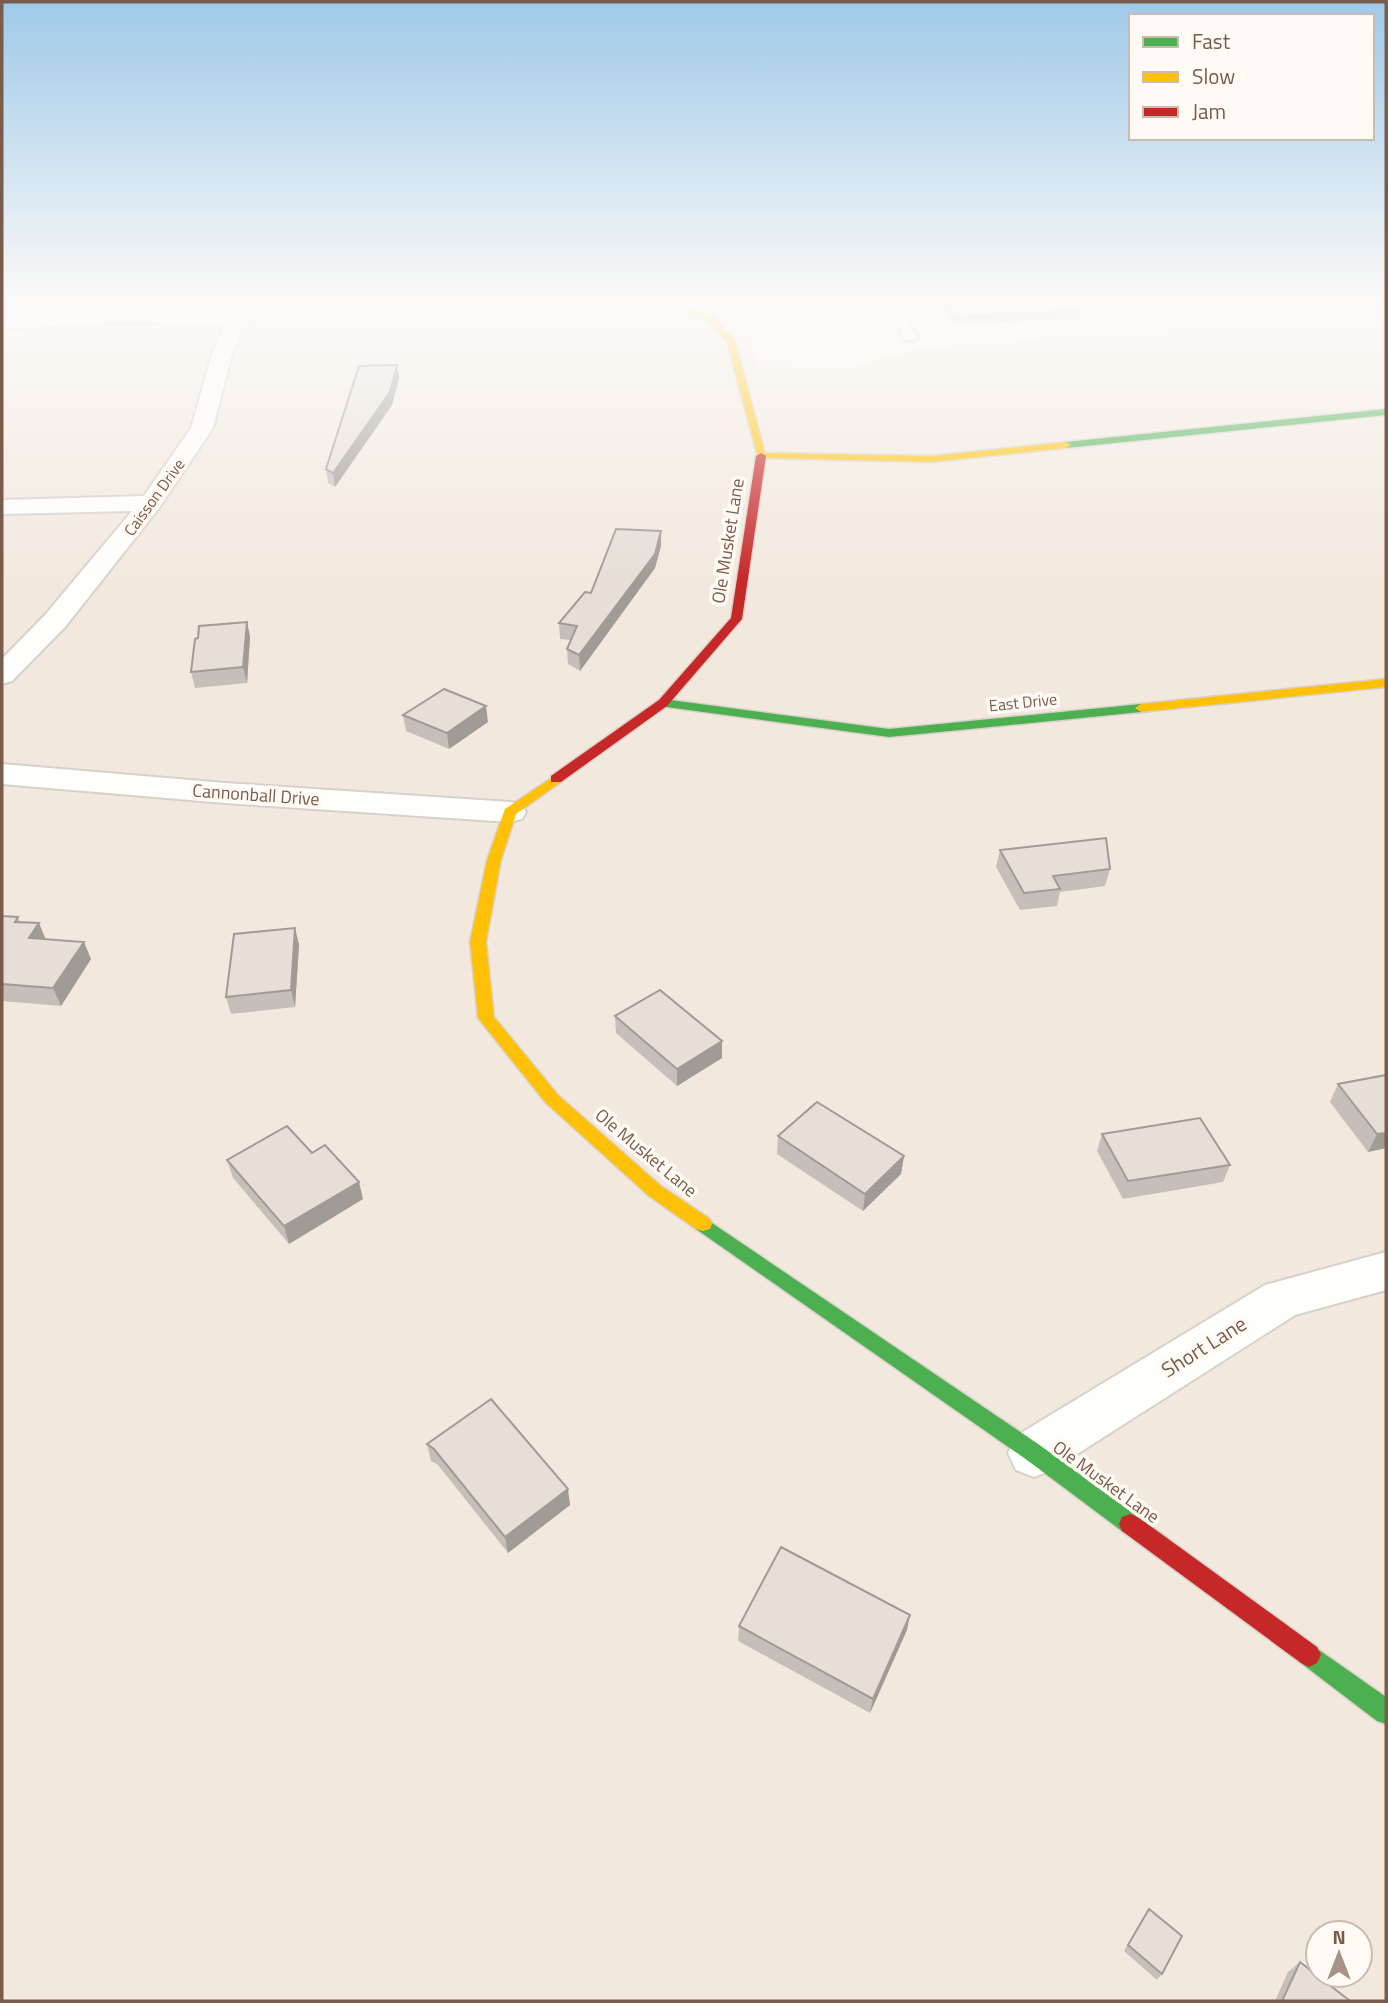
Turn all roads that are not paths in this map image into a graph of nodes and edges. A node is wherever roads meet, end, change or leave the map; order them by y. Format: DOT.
graph roads {
  1 [pos="211,393"];
  2 [pos="745,393"];
  3 [pos="1386,412"];
  4 [pos="761,456"];
  5 [pos="151,503"];
  6 [pos="2,507"];
  7 [pos="2,675"];
  8 [pos="1386,683"];
  9 [pos="663,704"];
  10 [pos="2,774"];
  11 [pos="510,812"];
  12 [pos="1386,1271"];
  13 [pos="1034,1453"];
  14 [pos="1386,1712"];
  1 -- 5 [label="street, Caisson Drive"];
  2 -- 4 [label="street"];
  3 -- 4 [label="street"];
  4 -- 9 [label="street, Ole Musket Lane"];
  5 -- 6 [label="street"];
  5 -- 7 [label="street, Caisson Drive"];
  8 -- 9 [label="street, East Drive"];
  9 -- 11 [label="street, Ole Musket Lane"];
  10 -- 11 [label="street, Cannonball Drive"];
  11 -- 13 [label="street, Ole Musket Lane"];
  12 -- 13 [label="street, Short Lane"];
  13 -- 14 [label="street, Ole Musket Lane"];
}
